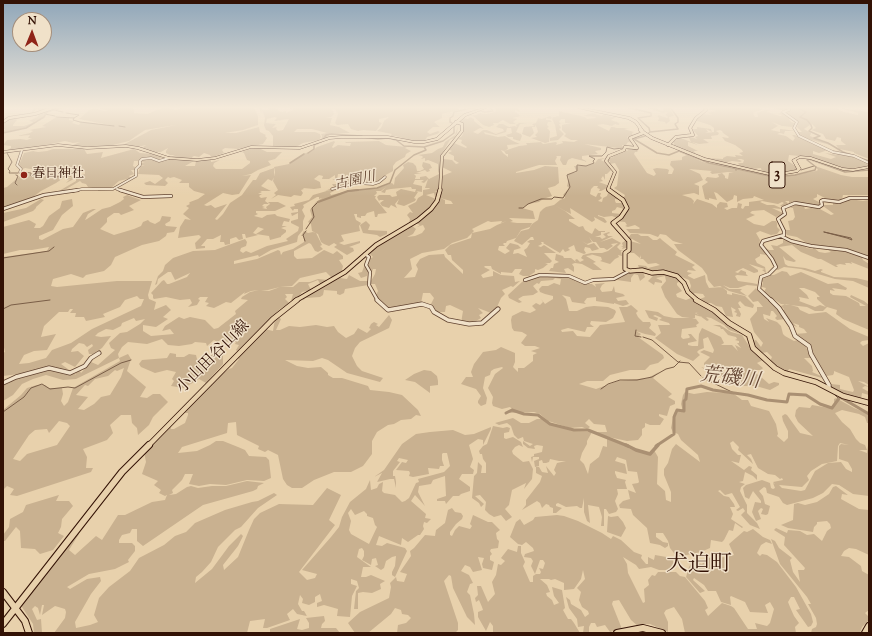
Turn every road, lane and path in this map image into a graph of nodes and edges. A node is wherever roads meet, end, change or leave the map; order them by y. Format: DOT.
graph roads {
  1 [pos="439,137"];
  2 [pos="456,137"];
  3 [pos="634,137"];
  4 [pos="651,137"];
  5 [pos="679,137"];
  6 [pos="800,137"];
  7 [pos="668,145"];
  8 [pos="22,150"];
  9 [pos="3,152"];
  10 [pos="169,158"];
  11 [pos="869,163"];
  12 [pos="869,167"];
  13 [pos="20,172"];
  14 [pos="385,177"];
  15 [pos="116,188"];
  16 [pos="332,189"];
  17 [pos="171,196"];
  18 [pos="869,198"];
  19 [pos="3,209"];
  20 [pos="781,236"];
  21 [pos="777,238"];
  22 [pos="791,241"];
  23 [pos="365,254"];
  24 [pos="869,258"];
  25 [pos="629,271"];
  26 [pos="525,280"];
  27 [pos="498,309"];
  28 [pos="99,353"];
  29 [pos="3,383"];
  30 [pos="829,388"];
  31 [pos="869,403"];
  32 [pos="3,592"];
  33 [pos="15,608"];
  34 [pos="3,624"];
  35 [pos="869,626"];
  36 [pos="29,633"];
  37 [pos="617,633"];
  38 [pos="662,633"];
  39 [pos="865,633"];
  1 -- 10 [label="highway"];
  2 -- 23 [label="main road, 小山田谷山線"];
  3 -- 25 [label="main road"];
  4 -- 7 [label="highway, 3"];
  5 -- 7 [label="main road"];
  6 -- 11 [label="street"];
  7 -- 12 [label="highway, 3"];
  8 -- 9 [label="highway"];
  8 -- 10 [label="highway"];
  8 -- 13 [label="street"];
  10 -- 15 [label="street"];
  14 -- 16 [label="street"];
  15 -- 17 [label="street"];
  15 -- 19 [label="street"];
  18 -- 20 [label="street"];
  20 -- 21 [label="street"];
  20 -- 22 [label="street"];
  21 -- 22 [label="street"];
  21 -- 30 [label="street"];
  22 -- 24 [label="street"];
  23 -- 27 [label="street"];
  23 -- 33 [label="main road, 小山田谷山線"];
  25 -- 26 [label="street"];
  25 -- 30 [label="main road"];
  28 -- 29 [label="street"];
  30 -- 31 [label="main road"];
  32 -- 33 [label="main road"];
  33 -- 34 [label="main road, 小山田谷山線"];
  33 -- 36 [label="main road"];
  35 -- 39 [label="main road"];
  37 -- 38 [label="main road"];
}
